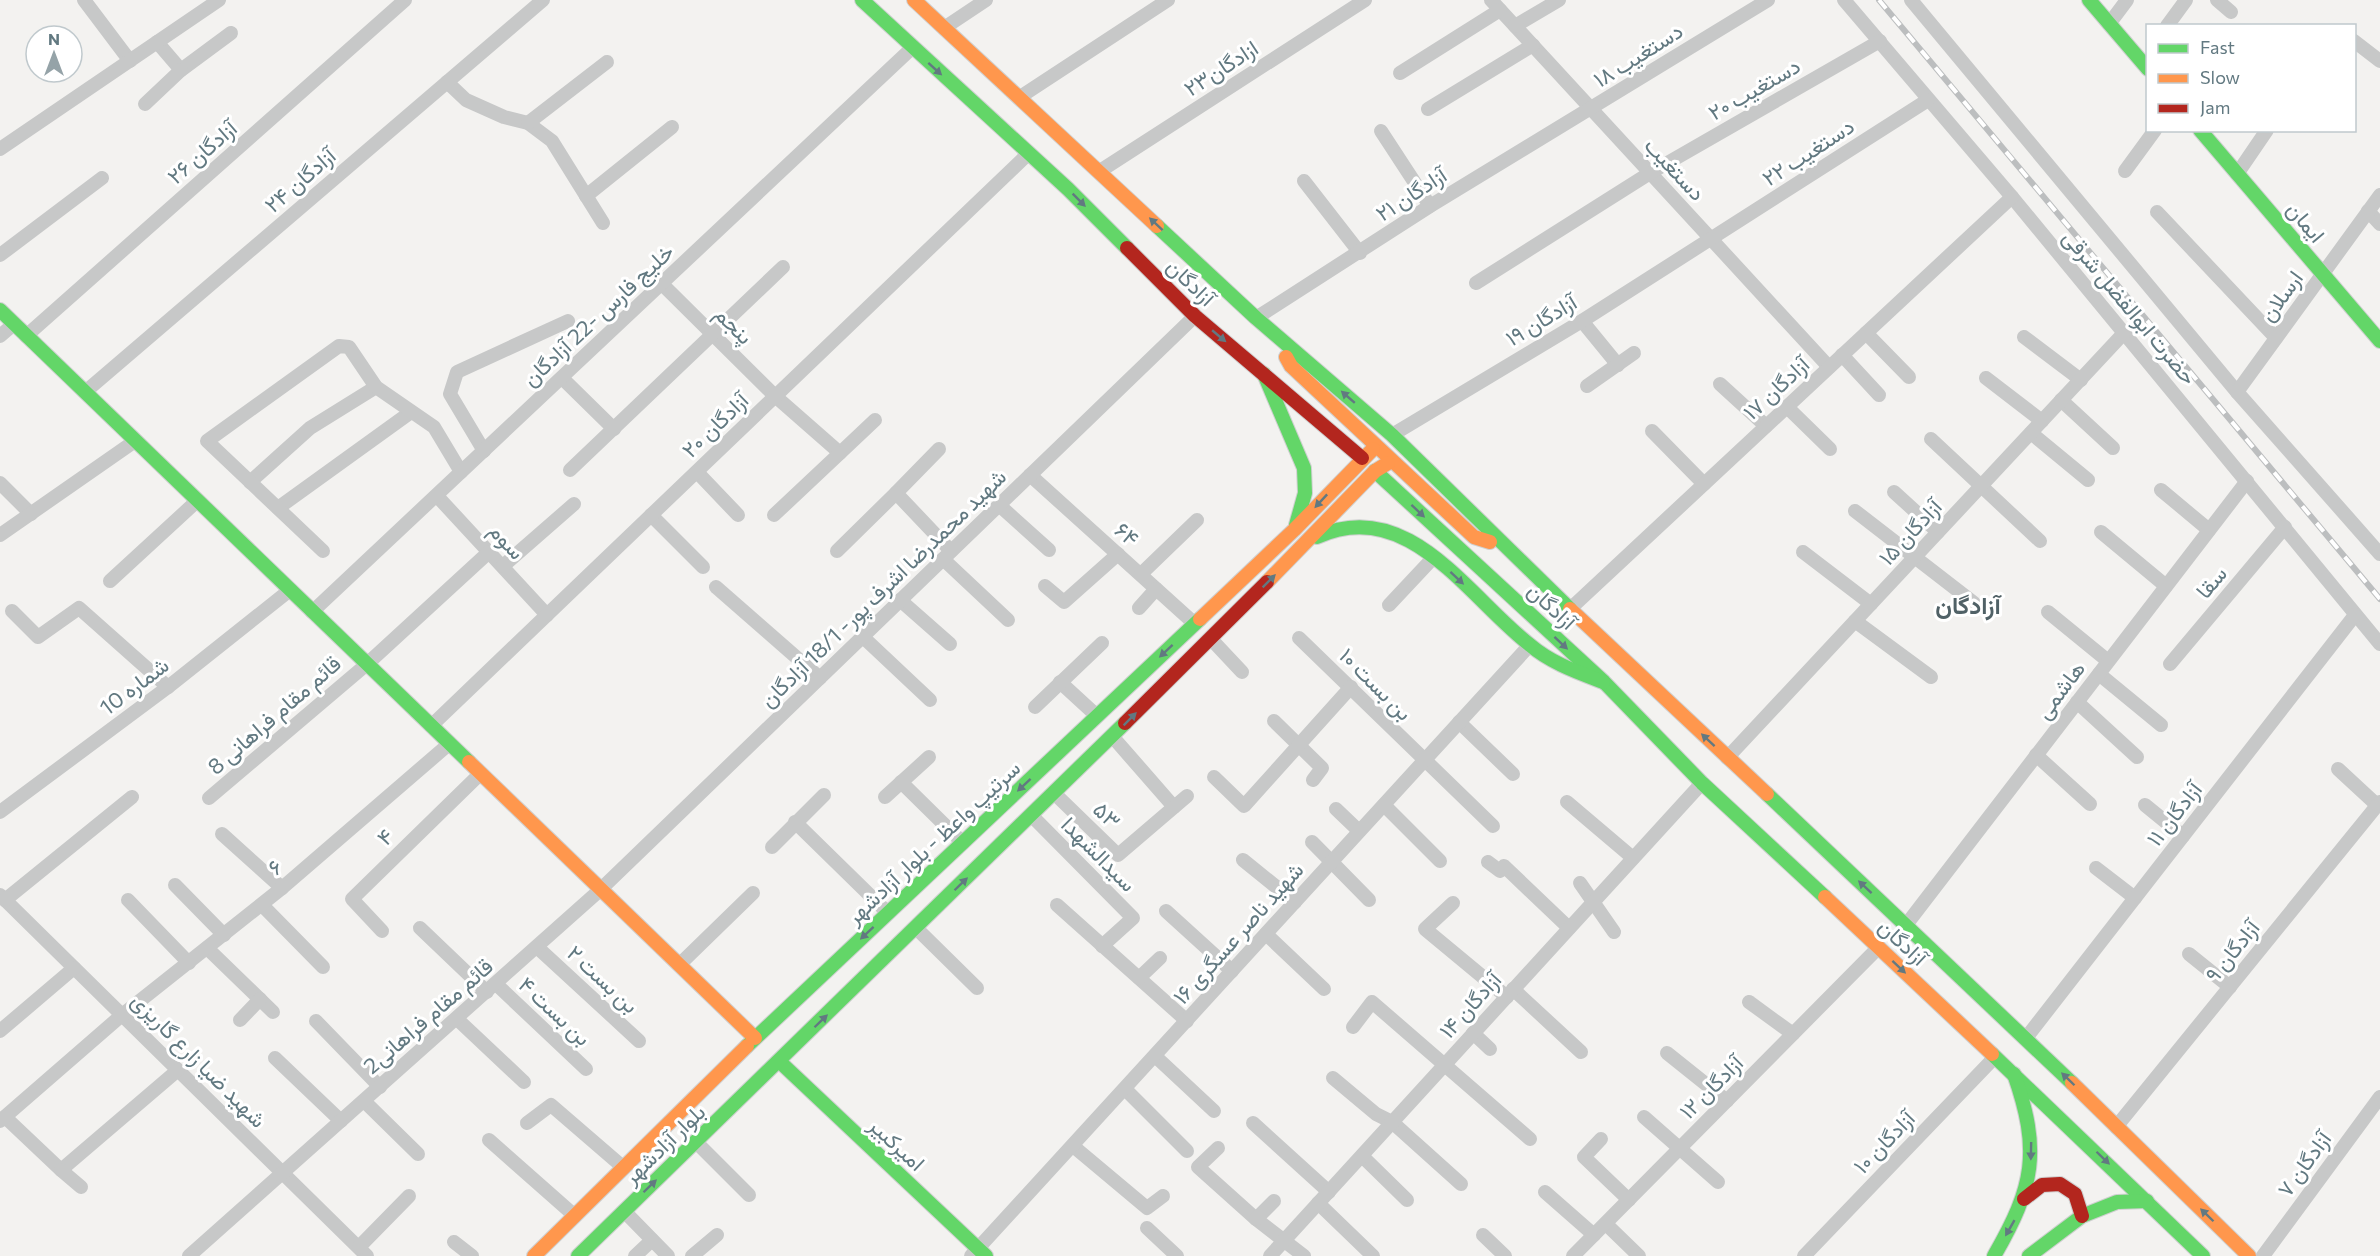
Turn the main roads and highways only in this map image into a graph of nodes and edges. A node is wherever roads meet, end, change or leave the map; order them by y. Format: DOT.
graph roads {
  1 [pos="862,0"];
  2 [pos="914,0"];
  3 [pos="2089,0"];
  4 [pos="2145,61"];
  5 [pos="2202,132"];
  6 [pos="0,310"];
  7 [pos="1271,330"];
  8 [pos="2380,341"];
  9 [pos="1264,374"];
  10 [pos="1376,446"];
  11 [pos="1362,458"];
  12 [pos="1391,461"];
  13 [pos="1375,471"];
  14 [pos="1294,530"];
  15 [pos="1312,539"];
  16 [pos="1502,545"];
  17 [pos="1604,682"];
  18 [pos="1769,812"];
  19 [pos="1744,822"];
  20 [pos="1816,842"];
  21 [pos="1789,864"];
  22 [pos="755,1038"];
  23 [pos="780,1062"];
  24 [pos="2014,1074"];
  25 [pos="2024,1199"];
  26 [pos="2147,1201"];
  27 [pos="2082,1216"];
  28 [pos="2037,1253"];
  29 [pos="978,1254"];
  30 [pos="534,1256"];
  31 [pos="578,1256"];
  32 [pos="1994,1256"];
  33 [pos="2203,1256"];
  34 [pos="2249,1256"];
  1 -- 9 [label="main road, آزادگان, one-way"];
  7 -- 2 [label="main road, آزادگان, one-way"];
  3 -- 4 [label="main road"];
  5 -- 8 [label="main road, ایمان"];
  6 -- 22 [label="main road"];
  7 -- 10 [label="main road"];
  16 -- 7 [label="main road, آزادگان, one-way"];
  9 -- 11 [label="main road, آزادگان"];
  9 -- 14 [label="main road"];
  10 -- 11 [label="main road, سرتیپ واعظ - بلوار آزادشهر"];
  10 -- 12 [label="main road"];
  11 -- 13 [label="main road, آزادگان"];
  11 -- 14 [label="main road, سرتیپ واعظ - بلوار آزادشهر, one-way"];
  12 -- 13 [label="main road, سرتیپ واعظ - بلوار آزادشهر"];
  12 -- 16 [label="main road"];
  13 -- 15 [label="main road, سرتیپ واعظ - بلوار آزادشهر"];
  13 -- 17 [label="main road, آزادگان, one-way"];
  14 -- 22 [label="main road, سرتیپ واعظ - بلوار آزادشهر, one-way"];
  15 -- 17 [label="main road, one-way"];
  23 -- 15 [label="main road, سرتیپ واعظ - بلوار آزادشهر, one-way"];
  18 -- 16 [label="main road, آزادگان, one-way"];
  17 -- 19 [label="main road, آزادگان"];
  18 -- 19 [label="main road"];
  18 -- 20 [label="main road, آزادگان"];
  19 -- 21 [label="main road, آزادگان"];
  20 -- 21 [label="main road"];
  34 -- 20 [label="main road, آزادگان, one-way"];
  21 -- 24 [label="main road, آزادگان, one-way"];
  22 -- 30 [label="main road, سرتیپ واعظ - بلوار آزادشهر"];
  23 -- 29 [label="main road, امیرکبیر"];
  31 -- 23 [label="main road, بلوار آزادشهر, one-way"];
  24 -- 25 [label="main road, one-way"];
  24 -- 26 [label="main road, آزادگان, one-way"];
  25 -- 27 [label="main road"];
  25 -- 32 [label="main road, one-way"];
  26 -- 27 [label="main road"];
  26 -- 33 [label="main road, آزادگان"];
  27 -- 28 [label="main road"];
}
